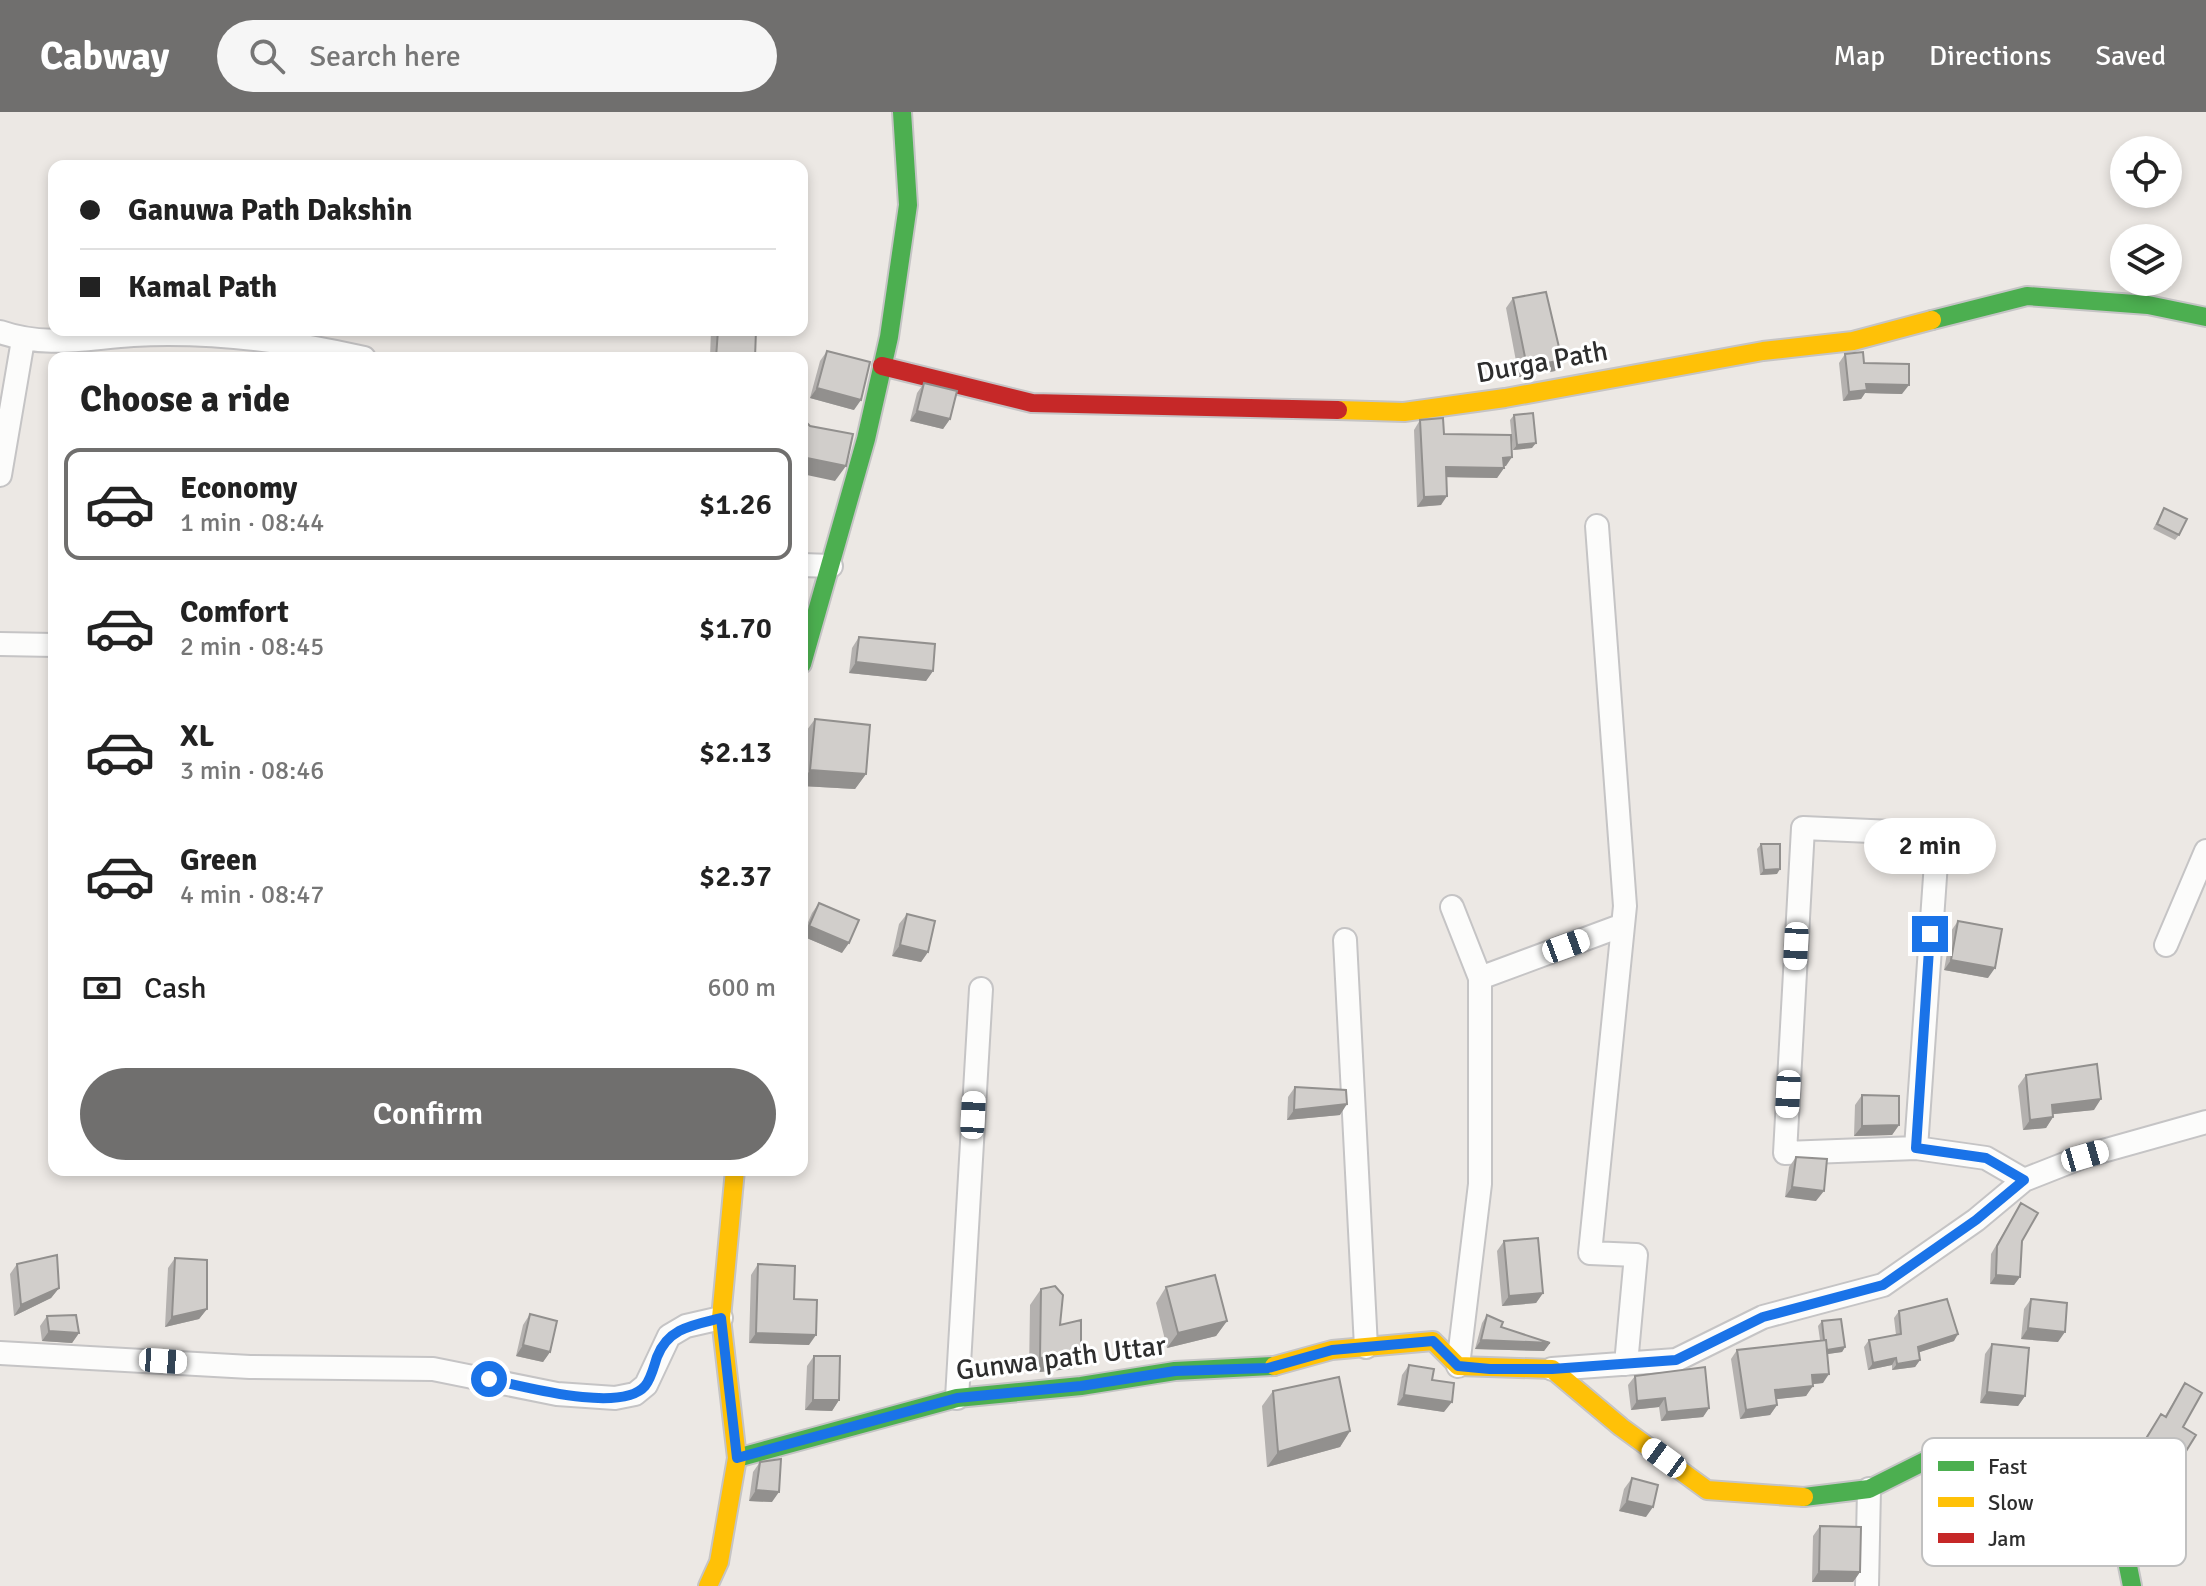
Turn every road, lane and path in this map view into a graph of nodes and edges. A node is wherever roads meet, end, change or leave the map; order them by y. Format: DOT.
graph roads {
  1 [pos="902,112"];
  2 [pos="2206,317"];
  3 [pos="0,332"];
  4 [pos="126,336"];
  5 [pos="161,336"];
  6 [pos="23,340"];
  7 [pos="332,352"];
  8 [pos="882,366"];
  9 [pos="840,434"];
  10 [pos="866,439"];
  11 [pos="0,475"];
  12 [pos="1597,526"];
  13 [pos="808,565"];
  14 [pos="831,566"];
  15 [pos="0,644"];
  16 [pos="808,644"];
  17 [pos="48,645"];
  18 [pos="2206,851"];
  19 [pos="1452,907"];
  20 [pos="1623,925"];
  21 [pos="1345,940"];
  22 [pos="2166,945"];
  23 [pos="1480,978"];
  24 [pos="981,989"];
  25 [pos="2206,1122"];
  26 [pos="1916,1148"];
  27 [pos="734,1176"];
  28 [pos="2024,1180"];
  29 [pos="721,1318"];
  30 [pos="1366,1347"];
  31 [pos="0,1353"];
  32 [pos="1626,1364"];
  33 [pos="1458,1366"];
  34 [pos="1552,1369"];
  35 [pos="957,1398"];
  36 [pos="737,1458"];
  37 [pos="1922,1462"];
  38 [pos="1869,1489"];
  39 [pos="2128,1566"];
  40 [pos="708,1586"];
  41 [pos="1867,1586"];
  42 [pos="2132,1586"];
  1 -- 8 [label="street"];
  2 -- 8 [label="street, Durga Path"];
  3 -- 6 [label="street"];
  4 -- 6 [label="street"];
  5 -- 7 [label="street"];
  6 -- 11 [label="street"];
  8 -- 10 [label="street"];
  9 -- 10 [label="street"];
  10 -- 14 [label="street"];
  12 -- 20 [label="street"];
  13 -- 14 [label="street"];
  14 -- 16 [label="street"];
  15 -- 17 [label="street"];
  18 -- 22 [label="street"];
  19 -- 23 [label="street"];
  20 -- 23 [label="street"];
  20 -- 32 [label="street"];
  21 -- 30 [label="street"];
  23 -- 33 [label="street"];
  24 -- 35 [label="street"];
  25 -- 28 [label="street"];
  26 -- 26 [label="street"];
  26 -- 28 [label="street"];
  27 -- 29 [label="street"];
  28 -- 32 [label="street"];
  29 -- 31 [label="street"];
  29 -- 36 [label="street"];
  30 -- 33 [label="street, Gunwa path Uttar"];
  30 -- 35 [label="street, Gunwa path Uttar"];
  32 -- 34 [label="street"];
  33 -- 34 [label="street"];
  34 -- 38 [label="street"];
  35 -- 36 [label="street, Gunwa path Uttar"];
  36 -- 40 [label="street"];
  37 -- 38 [label="street"];
  38 -- 41 [label="street"];
  39 -- 42 [label="street"];
}
